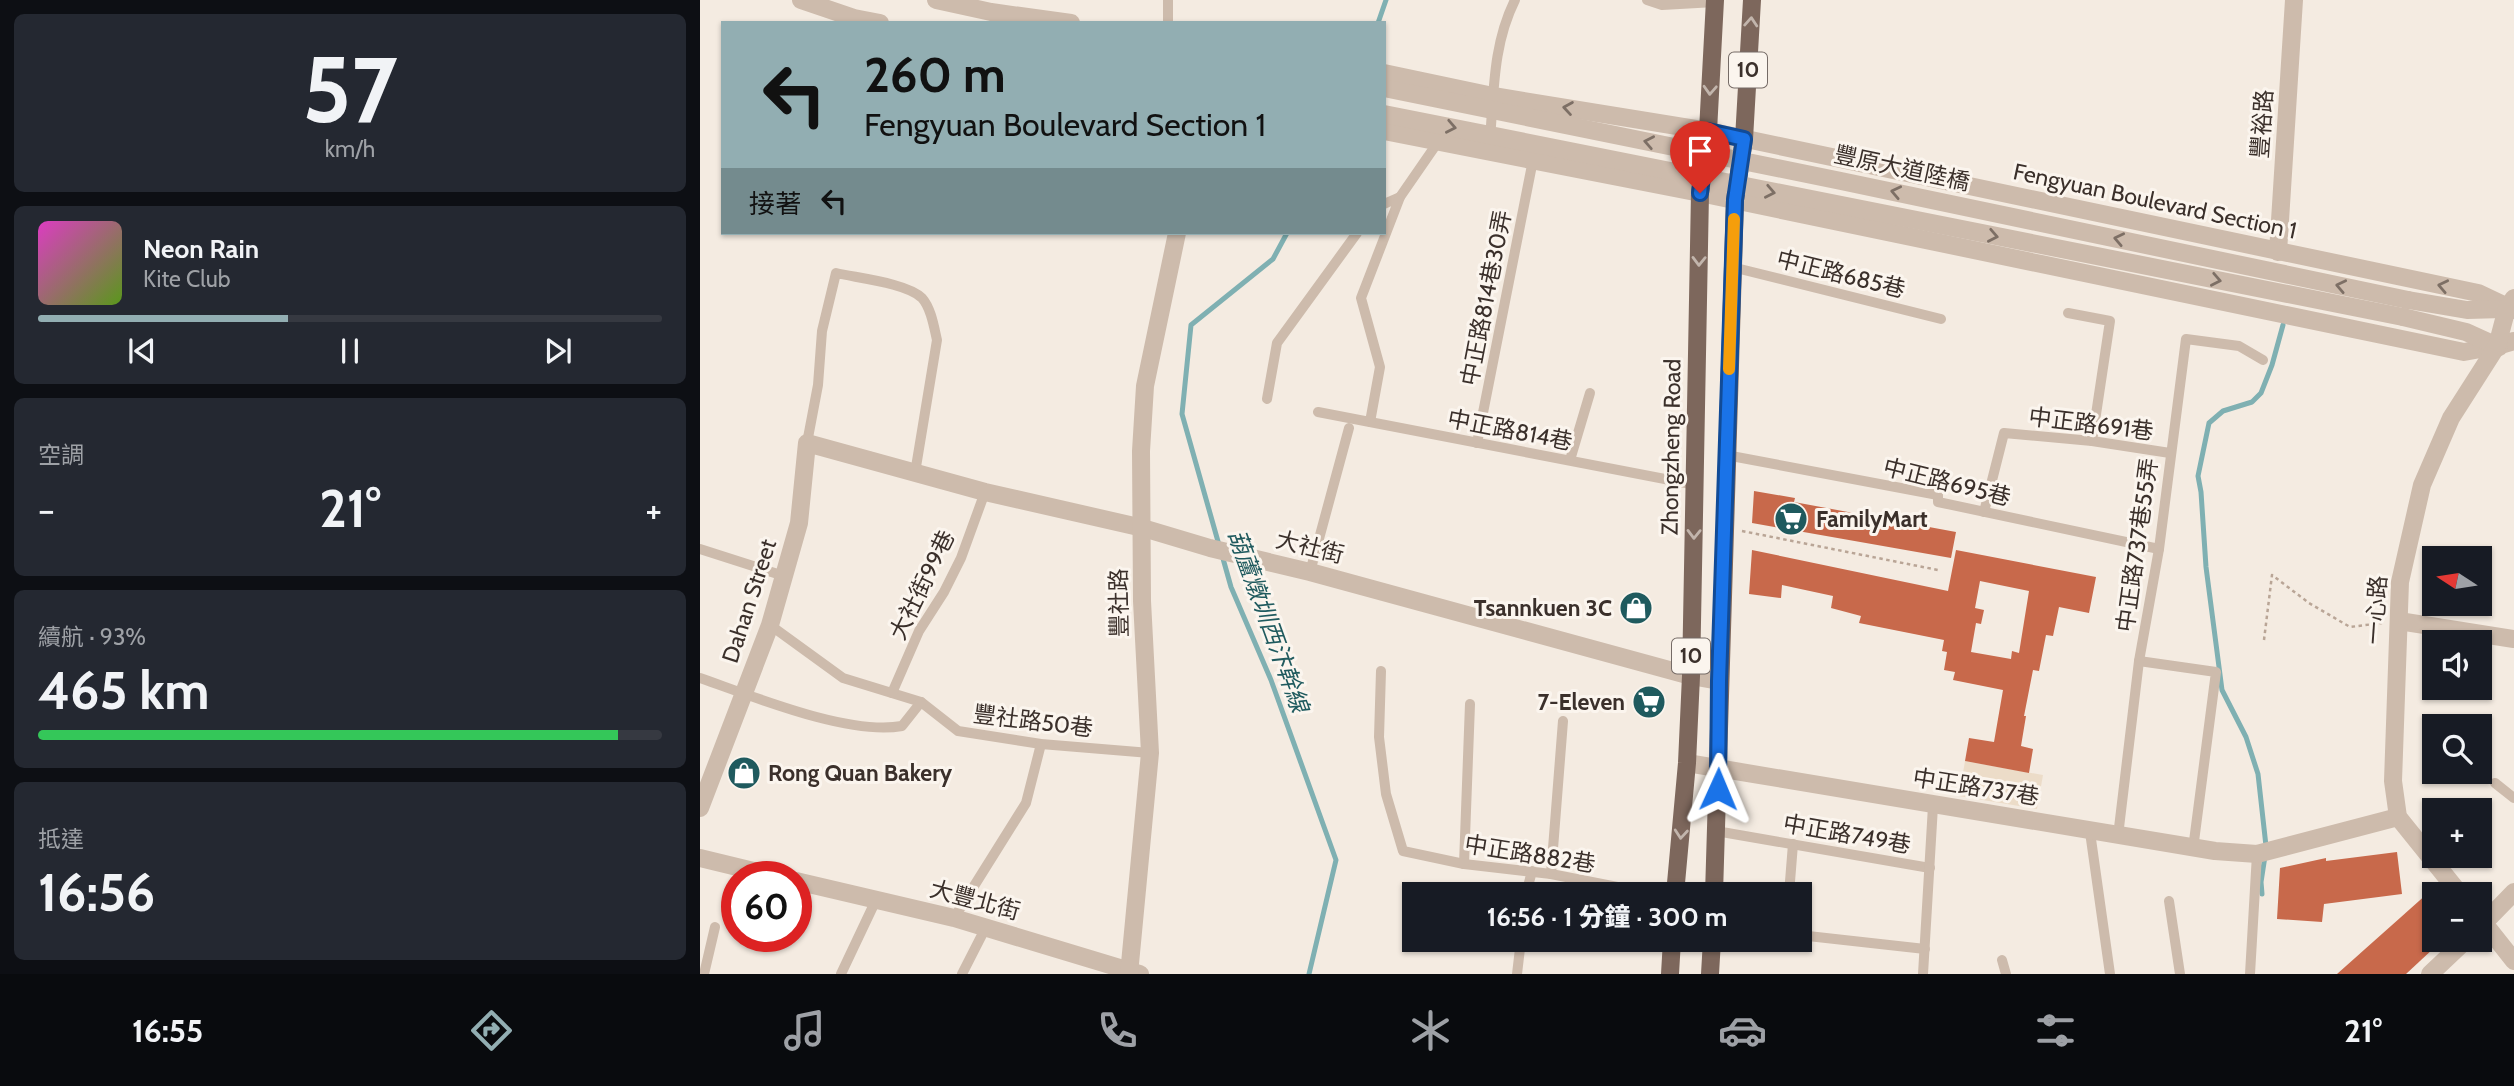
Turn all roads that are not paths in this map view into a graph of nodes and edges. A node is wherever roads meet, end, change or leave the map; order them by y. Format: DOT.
graph roads {
  1 [pos="801,0"];
  2 [pos="936,0"];
  3 [pos="1168,0"];
  4 [pos="1515,0"];
  5 [pos="1647,0"];
  6 [pos="1752,0"];
  7 [pos="2294,0"];
  8 [pos="1715,1"];
  9 [pos="870,21"];
  10 [pos="1056,21"];
  11 [pos="1168,21"];
  12 [pos="1386,73"];
  13 [pos="1386,88"];
  14 [pos="1493,96"];
  15 [pos="1386,114"];
  16 [pos="1386,131"];
  17 [pos="1708,131"];
  18 [pos="1744,139"];
  19 [pos="1438,142"];
  20 [pos="1489,152"];
  21 [pos="1533,160"];
  22 [pos="1700,193"];
  23 [pos="1399,197"];
  24 [pos="1735,200"];
  25 [pos="1386,203"];
  26 [pos="1386,232"];
  27 [pos="1177,235"];
  28 [pos="1356,235"];
  29 [pos="1385,235"];
  30 [pos="2278,251"];
  31 [pos="1732,267"];
  32 [pos="2512,305"];
  33 [pos="2405,309"];
  34 [pos="2068,313"];
  35 [pos="1941,319"];
  36 [pos="2509,346"];
  37 [pos="2263,360"];
  38 [pos="1590,394"];
  39 [pos="1267,399"];
  40 [pos="1318,412"];
  41 [pos="1370,422"];
  42 [pos="1349,428"];
  43 [pos="2092,440"];
  44 [pos="807,443"];
  45 [pos="1477,443"];
  46 [pos="2170,453"];
  47 [pos="1726,455"];
  48 [pos="1570,460"];
  49 [pos="915,473"];
  50 [pos="1696,485"];
  51 [pos="985,492"];
  52 [pos="1984,512"];
  53 [pos="1143,528"];
  54 [pos="700,549"];
  55 [pos="2159,549"];
  56 [pos="1310,572"];
  57 [pos="784,576"];
  58 [pos="2399,621"];
  59 [pos="770,625"];
  60 [pos="2514,639"];
  61 [pos="2139,661"];
  62 [pos="1381,671"];
  63 [pos="1691,676"];
  64 [pos="700,678"];
  65 [pos="1719,681"];
  66 [pos="744,693"];
  67 [pos="892,693"];
  68 [pos="921,702"];
  69 [pos="1470,704"];
  70 [pos="1563,721"];
  71 [pos="1041,744"];
  72 [pos="1150,753"];
  73 [pos="1687,763"];
  74 [pos="1719,768"];
  75 [pos="2495,783"];
  76 [pos="2514,798"];
  77 [pos="1933,806"];
  78 [pos="700,808"];
  79 [pos="2398,817"];
  80 [pos="1716,831"];
  81 [pos="2090,832"];
  82 [pos="2118,837"];
  83 [pos="1793,844"];
  84 [pos="2193,849"];
  85 [pos="2258,854"];
  86 [pos="700,858"];
  87 [pos="721,863"];
  88 [pos="1464,864"];
  89 [pos="1930,868"];
  90 [pos="1532,871"];
  91 [pos="1551,874"];
  92 [pos="1529,882"];
  93 [pos="1592,882"];
  94 [pos="1676,882"];
  95 [pos="1714,882"];
  96 [pos="1791,882"];
  97 [pos="2450,882"];
  98 [pos="812,885"];
  99 [pos="2514,892"];
  100 [pos="876,900"];
  101 [pos="2169,901"];
  102 [pos="2492,913"];
  103 [pos="954,918"];
  104 [pos="715,927"];
  105 [pos="986,927"];
  106 [pos="1812,936"];
  107 [pos="2492,936"];
  108 [pos="1925,949"];
  109 [pos="1520,952"];
  110 [pos="1671,952"];
  111 [pos="1711,952"];
  112 [pos="2453,952"];
  113 [pos="2002,960"];
  114 [pos="2514,961"];
  115 [pos="1133,973"];
  116 [pos="704,974"];
  117 [pos="841,974"];
  118 [pos="962,974"];
  119 [pos="1517,974"];
  120 [pos="1670,974"];
  121 [pos="1710,974"];
  122 [pos="1923,974"];
  123 [pos="2006,974"];
  124 [pos="2110,974"];
  125 [pos="2180,974"];
  126 [pos="2250,974"];
  127 [pos="2430,974"];
  1 -- 9 [label="street"];
  2 -- 10 [label="street"];
  3 -- 11 [label="lane"];
  4 -- 14 [label="lane"];
  5 -- 8 [label="lane"];
  18 -- 6 [label="main road, 10, one-way"];
  7 -- 30 [label="street, 豐裕路"];
  8 -- 17 [label="main road, Zhongzheng Road / 10, one-way"];
  12 -- 14 [label="street, Fengyuan Boulevard Section 1"];
  33 -- 13 [label="street, 豐原大道陸橋, one-way, bridge"];
  17 -- 14 [label="street, Fengyuan Boulevard Section 1, one-way"];
  14 -- 20 [label="lane"];
  15 -- 33 [label="street, one-way, bridge"];
  16 -- 19 [label="street"];
  17 -- 18 [label="street, Fengyuan Boulevard Section 1"];
  17 -- 22 [label="main road, Zhongzheng Road / 10"];
  18 -- 24 [label="main road, 10"];
  18 -- 30 [label="street, Fengyuan Boulevard Section 1"];
  19 -- 20 [label="street"];
  19 -- 23 [label="lane"];
  20 -- 21 [label="street"];
  21 -- 22 [label="street"];
  21 -- 45 [label="lane, 中正路814巷30弄"];
  22 -- 24 [label="street"];
  22 -- 50 [label="main road, Zhongzheng Road / 10, one-way"];
  23 -- 25 [label="lane"];
  23 -- 26 [label="lane"];
  24 -- 31 [label="main road, 10"];
  24 -- 36 [label="street"];
  27 -- 53 [label="street, 豐社路"];
  28 -- 39 [label="lane"];
  29 -- 41 [label="lane"];
  32 -- 30 [label="street, Fengyuan Boulevard Section 1, one-way"];
  31 -- 35 [label="lane, 中正路685巷"];
  31 -- 47 [label="main road, 10"];
  32 -- 33 [label="street"];
  32 -- 36 [label="street, 一心路"];
  33 -- 36 [label="street"];
  34 -- 43 [label="lane"];
  36 -- 58 [label="street, 一心路"];
  37 -- 46 [label="lane, 中正路737巷55弄"];
  38 -- 48 [label="lane"];
  40 -- 41 [label="lane, 中正路814巷"];
  41 -- 45 [label="lane, 中正路814巷"];
  42 -- 56 [label="lane"];
  43 -- 46 [label="lane, 中正路691巷"];
  43 -- 52 [label="lane, 中正路691巷"];
  44 -- 49 [label="street, 大社街"];
  44 -- 49 [label="lane"];
  44 -- 57 [label="street, Dahan Street"];
  45 -- 48 [label="lane, 中正路814巷"];
  46 -- 55 [label="lane, 中正路737巷55弄"];
  47 -- 52 [label="lane, 中正路695巷"];
  47 -- 65 [label="main road, 10"];
  48 -- 50 [label="lane, 中正路814巷"];
  49 -- 51 [label="street, 大社街"];
  50 -- 63 [label="main road, Zhongzheng Road / 10, one-way"];
  51 -- 53 [label="street, 大社街"];
  51 -- 67 [label="lane, 大社街99巷"];
  52 -- 55 [label="lane, 中正路695巷"];
  53 -- 56 [label="street, 大社街"];
  53 -- 72 [label="street, 豐社路"];
  54 -- 57 [label="lane"];
  55 -- 61 [label="lane, 中正路737巷55弄"];
  56 -- 63 [label="street, 大社街"];
  57 -- 59 [label="street, Dahan Street"];
  58 -- 60 [label="street"];
  58 -- 79 [label="street, 一心路"];
  59 -- 66 [label="street, Dahan Street"];
  59 -- 67 [label="lane"];
  61 -- 82 [label="lane, 中正路737巷55弄"];
  61 -- 84 [label="lane"];
  62 -- 88 [label="lane, 中正路882巷"];
  63 -- 65 [label="street, 大社街"];
  63 -- 73 [label="main road, Zhongzheng Road / 10"];
  64 -- 66 [label="lane"];
  65 -- 74 [label="main road, 10"];
  66 -- 68 [label="lane"];
  66 -- 78 [label="street, Dahan Street"];
  67 -- 68 [label="lane"];
  68 -- 71 [label="lane, 豐社路50巷"];
  69 -- 88 [label="lane"];
  70 -- 91 [label="lane"];
  71 -- 72 [label="lane, 豐社路50巷"];
  71 -- 103 [label="lane"];
  72 -- 115 [label="street, 豐社路"];
  73 -- 74 [label="street, 中正路737巷"];
  73 -- 94 [label="main road, Zhongzheng Road / 10, one-way"];
  74 -- 77 [label="street, 中正路737巷"];
  74 -- 80 [label="main road, 10"];
  75 -- 76 [label="lane"];
  77 -- 81 [label="street, 中正路737巷"];
  77 -- 89 [label="lane"];
  79 -- 85 [label="street, 中正路737巷"];
  79 -- 97 [label="street"];
  80 -- 83 [label="lane, 中正路749巷"];
  80 -- 95 [label="main road, 10"];
  81 -- 82 [label="street, 中正路737巷"];
  81 -- 124 [label="lane"];
  82 -- 84 [label="street, 中正路737巷"];
  83 -- 89 [label="lane, 中正路749巷"];
  83 -- 96 [label="lane"];
  84 -- 85 [label="street, 中正路737巷"];
  85 -- 126 [label="lane"];
  86 -- 87 [label="street"];
  88 -- 90 [label="lane, 中正路882巷"];
  89 -- 108 [label="lane"];
  90 -- 91 [label="lane, 中正路882巷"];
  90 -- 92 [label="lane"];
  91 -- 93 [label="lane, 中正路882巷"];
  98 -- 100 [label="street, 大豐北街"];
  99 -- 102 [label="street"];
  100 -- 103 [label="street, 大豐北街"];
  100 -- 117 [label="lane"];
  101 -- 125 [label="lane"];
  103 -- 105 [label="street, 大豐北街"];
  104 -- 116 [label="lane"];
  105 -- 115 [label="street, 大豐北街"];
  105 -- 118 [label="lane"];
  106 -- 108 [label="lane"];
  107 -- 114 [label="street"];
  108 -- 122 [label="lane"];
  109 -- 119 [label="lane"];
  110 -- 120 [label="main road"];
  111 -- 121 [label="main road"];
  112 -- 127 [label="street"];
  113 -- 123 [label="lane"];
}
